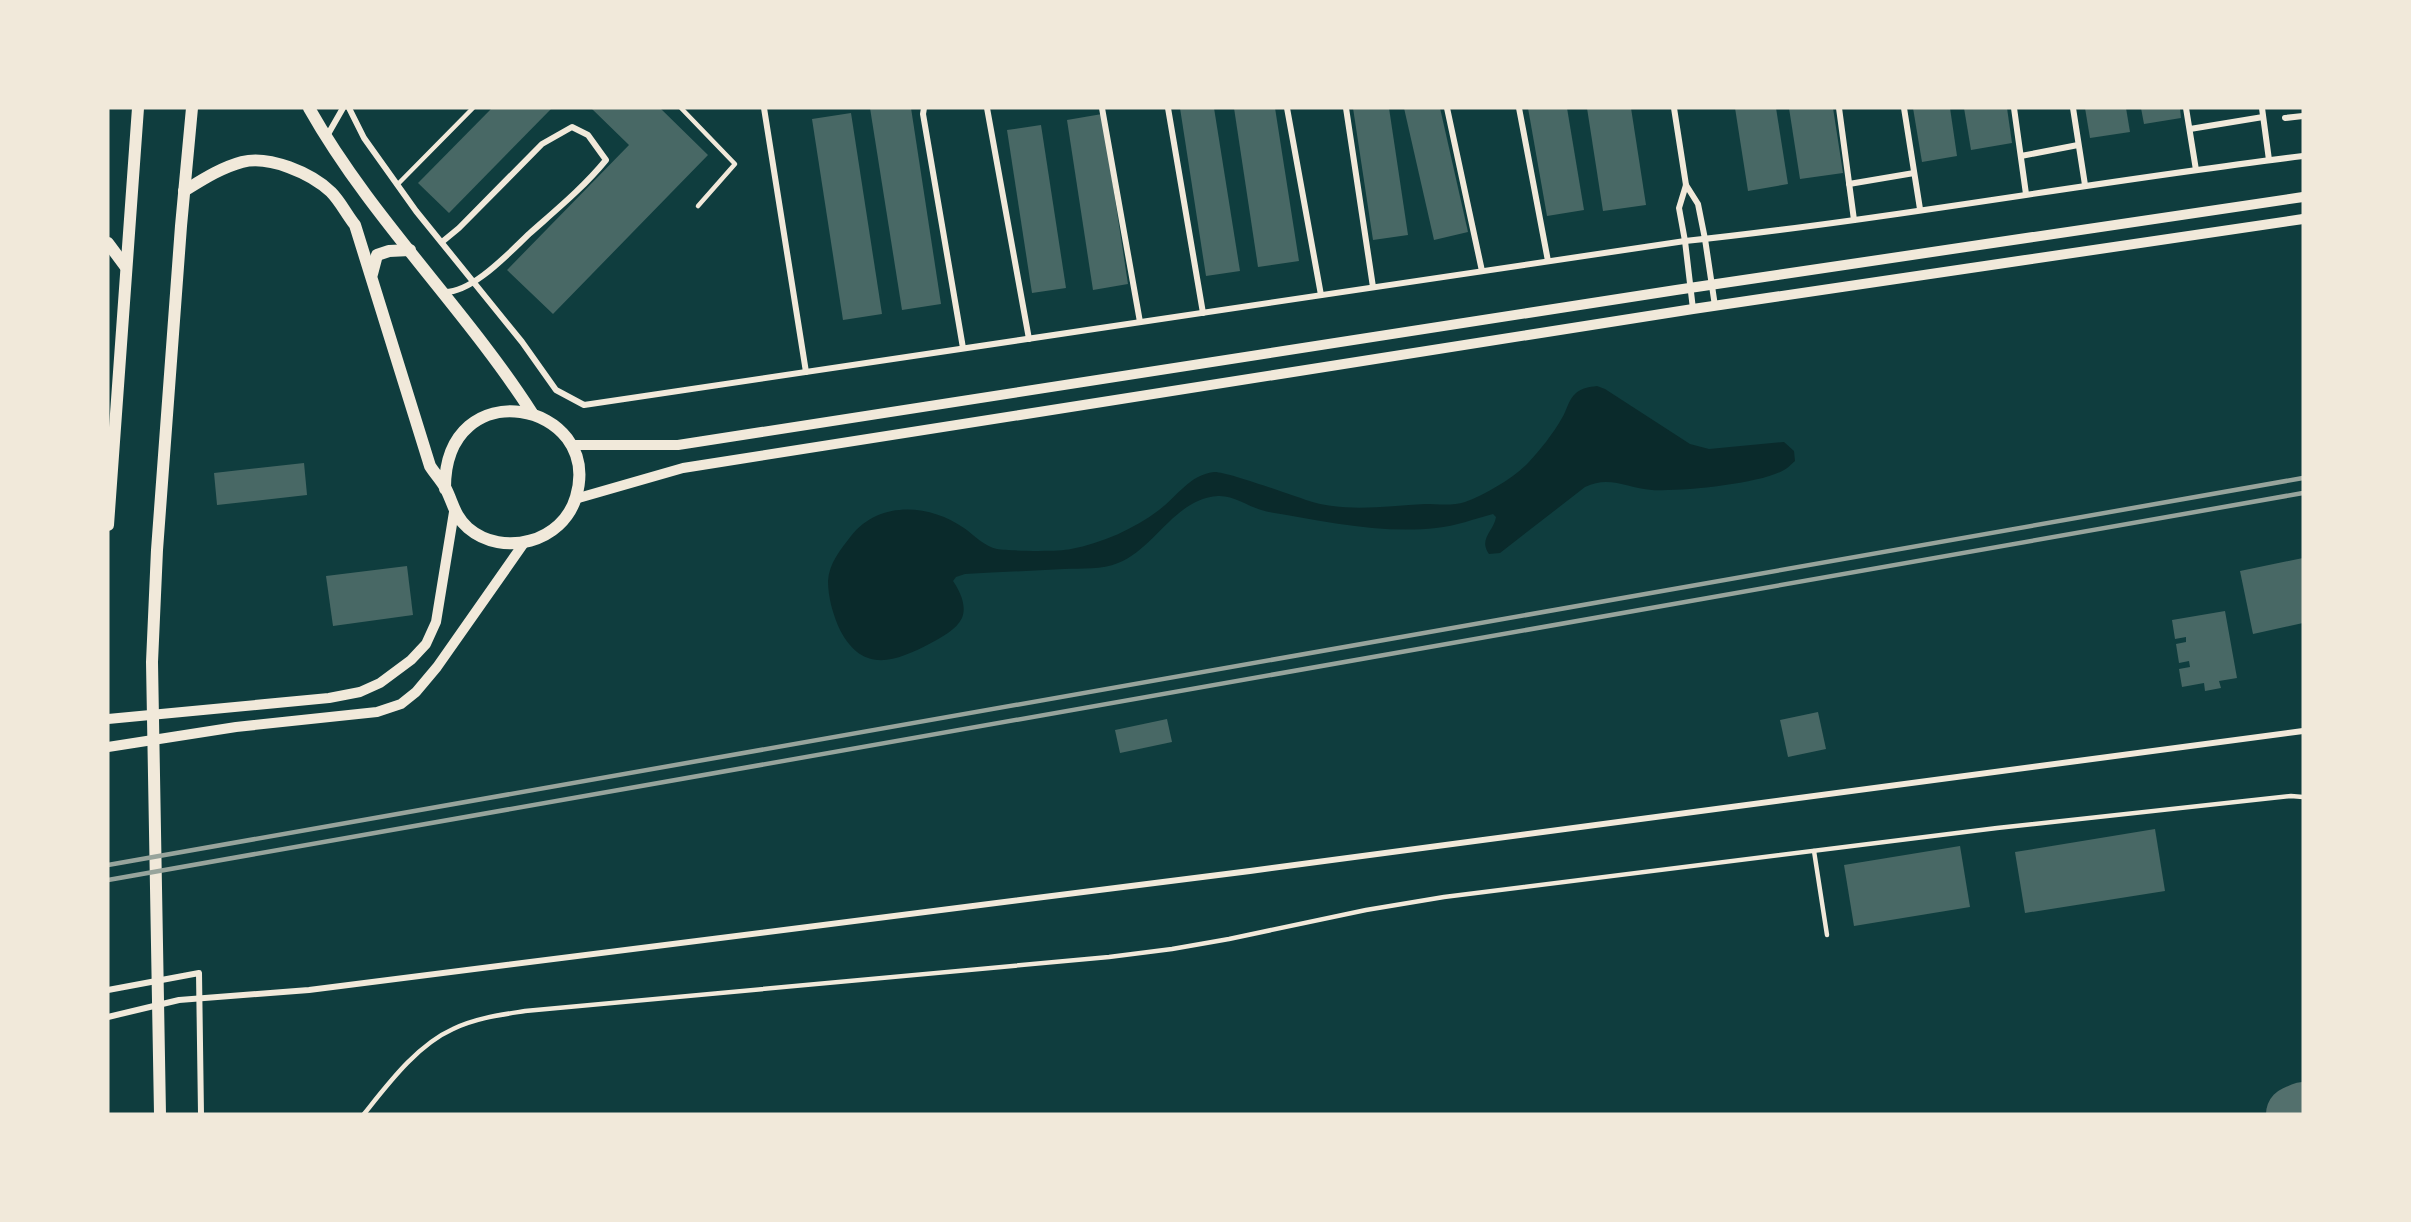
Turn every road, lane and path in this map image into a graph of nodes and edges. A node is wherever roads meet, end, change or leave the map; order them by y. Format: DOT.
graph roads {
  1 [pos="138,108"];
  2 [pos="192,108"];
  3 [pos="309,108"];
  4 [pos="343,108"];
  5 [pos="349,108"];
  6 [pos="473,108"];
  7 [pos="681,108"];
  8 [pos="764,108"];
  9 [pos="924,108"];
  10 [pos="987,108"];
  11 [pos="1102,108"];
  12 [pos="1168,108"];
  13 [pos="1287,108"];
  14 [pos="1346,108"];
  15 [pos="1447,108"];
  16 [pos="1518,108"];
  17 [pos="1674,108"];
  18 [pos="1839,108"];
  19 [pos="1904,108"];
  20 [pos="2014,108"];
  21 [pos="2073,108"];
  22 [pos="2186,108"];
  23 [pos="2262,108"];
  24 [pos="2303,116"];
  25 [pos="2264,117"];
  26 [pos="2285,118"];
  27 [pos="2190,129"];
  28 [pos="326,138"];
  29 [pos="2078,145"];
  30 [pos="2021,156"];
  31 [pos="2303,156"];
  32 [pos="2269,160"];
  33 [pos="2196,170"];
  34 [pos="1914,173"];
  35 [pos="397,184"];
  36 [pos="1849,184"];
  37 [pos="1686,185"];
  38 [pos="2085,185"];
  39 [pos="184,191"];
  40 [pos="2026,194"];
  41 [pos="2303,197"];
  42 [pos="698,206"];
  43 [pos="1920,209"];
  44 [pos="2303,219"];
  45 [pos="1854,220"];
  46 [pos="1705,239"];
  47 [pos="1685,241"];
  48 [pos="442,242"];
  49 [pos="108,243"];
  50 [pos="410,250"];
  51 [pos="1548,261"];
  52 [pos="125,266"];
  53 [pos="1482,271"];
  54 [pos="372,275"];
  55 [pos="472,281"];
  56 [pos="1712,284"];
  57 [pos="1373,287"];
  58 [pos="1690,288"];
  59 [pos="442,292"];
  60 [pos="1321,295"];
  61 [pos="1714,306"];
  62 [pos="1693,309"];
  63 [pos="1203,313"];
  64 [pos="1140,322"];
  65 [pos="1029,339"];
  66 [pos="963,348"];
  67 [pos="806,372"];
  68 [pos="532,413"];
  69 [pos="571,445"];
  70 [pos="445,489"];
  71 [pos="575,499"];
  72 [pos="454,513"];
  73 [pos="108,525"];
  74 [pos="524,543"];
  75 [pos="108,718"];
  76 [pos="2303,731"];
  77 [pos="108,747"];
  78 [pos="2303,797"];
  79 [pos="1814,851"];
  80 [pos="1827,935"];
  81 [pos="108,990"];
  82 [pos="198,999"];
  83 [pos="108,1017"];
  84 [pos="160,1114"];
  85 [pos="201,1114"];
  86 [pos="364,1114"];
  1 -- 52 [label="main road"];
  2 -- 39 [label="main road"];
  3 -- 28 [label="main road"];
  4 -- 28 [label="street"];
  5 -- 35 [label="street"];
  6 -- 35 [label="lane"];
  7 -- 42 [label="lane"];
  8 -- 67 [label="street"];
  9 -- 66 [label="street"];
  10 -- 65 [label="street"];
  11 -- 64 [label="street"];
  12 -- 63 [label="street"];
  13 -- 60 [label="street"];
  14 -- 57 [label="street"];
  15 -- 53 [label="street"];
  16 -- 51 [label="street"];
  17 -- 37 [label="street"];
  18 -- 36 [label="street"];
  19 -- 34 [label="street"];
  20 -- 30 [label="street"];
  21 -- 29 [label="street"];
  22 -- 27 [label="street"];
  23 -- 25 [label="street"];
  24 -- 26 [label="street"];
  25 -- 27 [label="street"];
  25 -- 32 [label="street"];
  27 -- 33 [label="street"];
  28 -- 50 [label="main road"];
  29 -- 30 [label="street"];
  29 -- 38 [label="street"];
  30 -- 40 [label="street"];
  31 -- 32 [label="street"];
  32 -- 33 [label="street"];
  33 -- 38 [label="street"];
  34 -- 36 [label="street"];
  34 -- 43 [label="street"];
  35 -- 48 [label="street"];
  36 -- 45 [label="street"];
  37 -- 46 [label="street"];
  37 -- 47 [label="street"];
  38 -- 40 [label="street"];
  39 -- 54 [label="main road"];
  39 -- 84 [label="main road"];
  40 -- 43 [label="street"];
  41 -- 56 [label="street"];
  43 -- 45 [label="street"];
  44 -- 61 [label="street"];
  45 -- 46 [label="street"];
  46 -- 47 [label="street"];
  46 -- 56 [label="street"];
  47 -- 51 [label="street"];
  47 -- 58 [label="street"];
  48 -- 55 [label="street"];
  48 -- 55 [label="street"];
  49 -- 52 [label="main road"];
  50 -- 54 [label="main road"];
  50 -- 59 [label="main road"];
  51 -- 53 [label="street"];
  52 -- 73 [label="main road"];
  53 -- 57 [label="street"];
  54 -- 70 [label="main road"];
  55 -- 59 [label="street"];
  55 -- 67 [label="street"];
  56 -- 58 [label="street"];
  56 -- 61 [label="street"];
  57 -- 60 [label="street"];
  58 -- 62 [label="street"];
  58 -- 69 [label="street"];
  59 -- 68 [label="main road"];
  60 -- 63 [label="street"];
  61 -- 62 [label="street"];
  62 -- 71 [label="street"];
  63 -- 64 [label="street"];
  64 -- 65 [label="street"];
  65 -- 66 [label="street"];
  66 -- 67 [label="street"];
  68 -- 69 [label="main road"];
  68 -- 70 [label="main road"];
  69 -- 71 [label="main road"];
  70 -- 72 [label="main road"];
  71 -- 74 [label="main road"];
  72 -- 74 [label="main road"];
  72 -- 75 [label="street"];
  74 -- 77 [label="street"];
  76 -- 82 [label="street"];
  78 -- 79 [label="lane"];
  79 -- 80 [label="lane"];
  79 -- 86 [label="lane"];
  81 -- 82 [label="street"];
  82 -- 83 [label="street"];
  82 -- 85 [label="street"];
}
